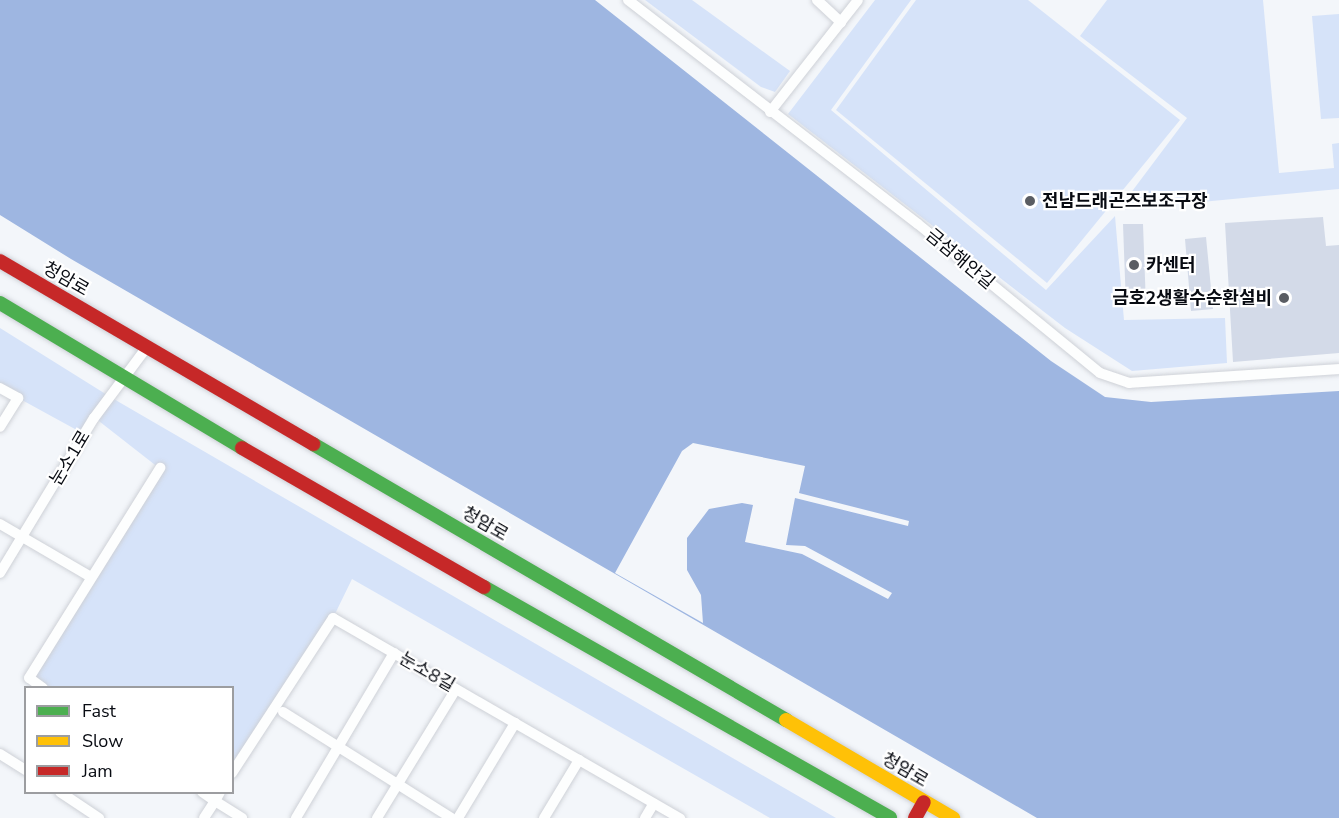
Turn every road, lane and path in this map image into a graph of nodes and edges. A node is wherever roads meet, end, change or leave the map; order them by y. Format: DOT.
graph roads {
  1 [pos="628,0"];
  2 [pos="817,0"];
  3 [pos="858,0"];
  4 [pos="841,22"];
  5 [pos="770,112"];
  6 [pos="0,261"];
  7 [pos="0,303"];
  8 [pos="147,347"];
  9 [pos="1339,369"];
  10 [pos="127,378"];
  11 [pos="0,388"];
  12 [pos="0,427"];
  13 [pos="160,468"];
  14 [pos="0,524"];
  15 [pos="24,537"];
  16 [pos="0,573"];
  17 [pos="92,578"];
  18 [pos="394,653"];
  19 [pos="42,686"];
  20 [pos="456,688"];
  21 [pos="284,712"];
  22 [pos="515,723"];
  23 [pos="338,747"];
  24 [pos="0,754"];
  25 [pos="579,760"];
  26 [pos="24,770"];
  27 [pos="234,770"];
  28 [pos="397,784"];
  29 [pos="63,794"];
  30 [pos="217,797"];
  31 [pos="924,802"];
  32 [pos="654,803"];
  33 [pos="99,818"];
  34 [pos="204,818"];
  35 [pos="242,818"];
  36 [pos="296,818"];
  37 [pos="377,818"];
  38 [pos="451,818"];
  39 [pos="458,818"];
  40 [pos="544,818"];
  41 [pos="645,818"];
  42 [pos="680,818"];
  43 [pos="890,818"];
  44 [pos="915,818"];
  45 [pos="952,818"];
  1 -- 5 [label="street, 금섬해안길"];
  2 -- 4 [label="street"];
  3 -- 4 [label="street"];
  4 -- 5 [label="street"];
  5 -- 9 [label="street, 금섬해안길"];
  6 -- 8 [label="main road, 청암로"];
  7 -- 10 [label="main road"];
  8 -- 10 [label="street, 눈소1로"];
  8 -- 31 [label="main road, 청암로"];
  10 -- 15 [label="street, 눈소1로"];
  10 -- 43 [label="main road"];
  11 -- 12 [label="street"];
  13 -- 17 [label="street"];
  14 -- 15 [label="street"];
  15 -- 16 [label="street, 눈소1로"];
  15 -- 17 [label="street"];
  17 -- 19 [label="street"];
  18 -- 20 [label="street, 눈소8길"];
  18 -- 23 [label="street"];
  18 -- 27 [label="street, 눈소8길"];
  20 -- 22 [label="street, 눈소8길"];
  20 -- 28 [label="street"];
  21 -- 23 [label="street"];
  22 -- 25 [label="street, 눈소8길"];
  22 -- 39 [label="street"];
  23 -- 28 [label="street"];
  23 -- 36 [label="street"];
  24 -- 26 [label="street"];
  25 -- 32 [label="street, 눈소8길"];
  25 -- 40 [label="street"];
  28 -- 37 [label="street"];
  28 -- 38 [label="street"];
  29 -- 33 [label="street"];
  30 -- 34 [label="street"];
  30 -- 35 [label="street"];
  31 -- 44 [label="main road"];
  31 -- 45 [label="main road, 청암로"];
  32 -- 41 [label="street"];
  32 -- 42 [label="street, 눈소8길"];
}
